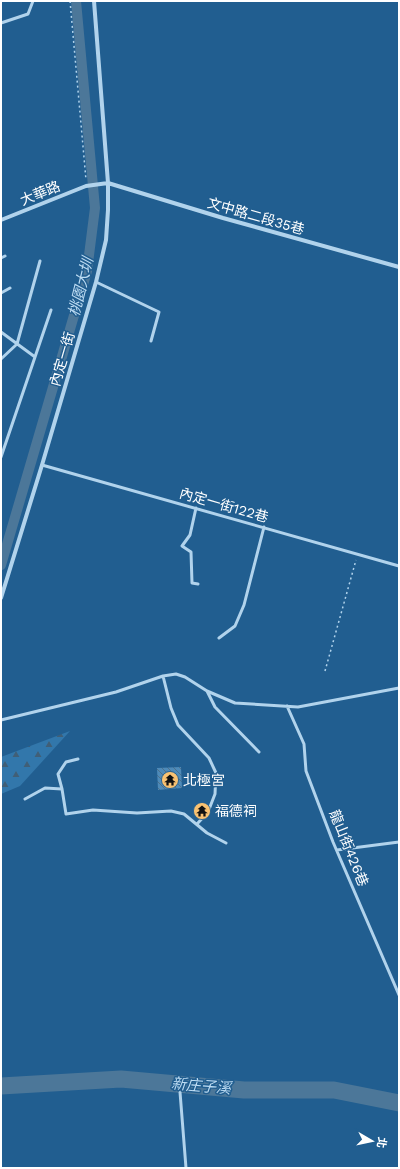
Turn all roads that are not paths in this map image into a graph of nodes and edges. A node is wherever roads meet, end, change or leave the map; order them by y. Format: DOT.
graph roads {
  1 [pos="33,1"];
  2 [pos="94,1"];
  3 [pos="1,23"];
  4 [pos="108,183"];
  5 [pos="1,220"];
  6 [pos="5,256"];
  7 [pos="1,258"];
  8 [pos="40,261"];
  9 [pos="399,267"];
  10 [pos="96,282"];
  11 [pos="10,288"];
  12 [pos="1,293"];
  13 [pos="51,310"];
  14 [pos="1,332"];
  15 [pos="151,341"];
  16 [pos="16,344"];
  17 [pos="35,357"];
  18 [pos="1,360"];
  19 [pos="1,457"];
  20 [pos="42,465"];
  21 [pos="196,508"];
  22 [pos="264,527"];
  23 [pos="399,566"];
  24 [pos="198,584"];
  25 [pos="1,598"];
  26 [pos="219,638"];
  27 [pos="163,676"];
  28 [pos="399,688"];
  29 [pos="207,691"];
  30 [pos="287,706"];
  31 [pos="1,720"];
  32 [pos="259,752"];
  33 [pos="78,759"];
  34 [pos="62,789"];
  35 [pos="25,799"];
  36 [pos="197,824"];
  37 [pos="399,842"];
  38 [pos="226,843"];
  39 [pos="337,850"];
  40 [pos="399,995"];
  41 [pos="180,1092"];
  42 [pos="186,1168"];
  1 -- 3 [label="lane"];
  2 -- 4 [label="street, 內定一街"];
  4 -- 5 [label="street, 大華路"];
  4 -- 9 [label="street, 文中路二段35巷"];
  4 -- 10 [label="street, 內定一街"];
  6 -- 7 [label="lane"];
  8 -- 16 [label="lane"];
  10 -- 15 [label="lane"];
  10 -- 20 [label="street, 內定一街"];
  11 -- 12 [label="lane"];
  13 -- 17 [label="lane"];
  14 -- 16 [label="lane"];
  16 -- 17 [label="lane"];
  16 -- 18 [label="lane"];
  17 -- 19 [label="lane"];
  20 -- 21 [label="lane, 內定一街122巷"];
  20 -- 25 [label="street, 內定一街"];
  21 -- 22 [label="lane, 內定一街122巷"];
  21 -- 24 [label="lane"];
  22 -- 23 [label="lane, 內定一街122巷"];
  22 -- 26 [label="lane"];
  27 -- 29 [label="lane"];
  27 -- 31 [label="lane"];
  27 -- 36 [label="lane"];
  28 -- 30 [label="lane"];
  29 -- 30 [label="lane"];
  29 -- 32 [label="lane"];
  30 -- 39 [label="lane, 龍山街426巷"];
  33 -- 34 [label="lane"];
  34 -- 35 [label="lane"];
  34 -- 36 [label="lane"];
  36 -- 38 [label="lane"];
  37 -- 39 [label="lane"];
  39 -- 40 [label="lane, 龍山街426巷"];
  41 -- 42 [label="lane"];
}
